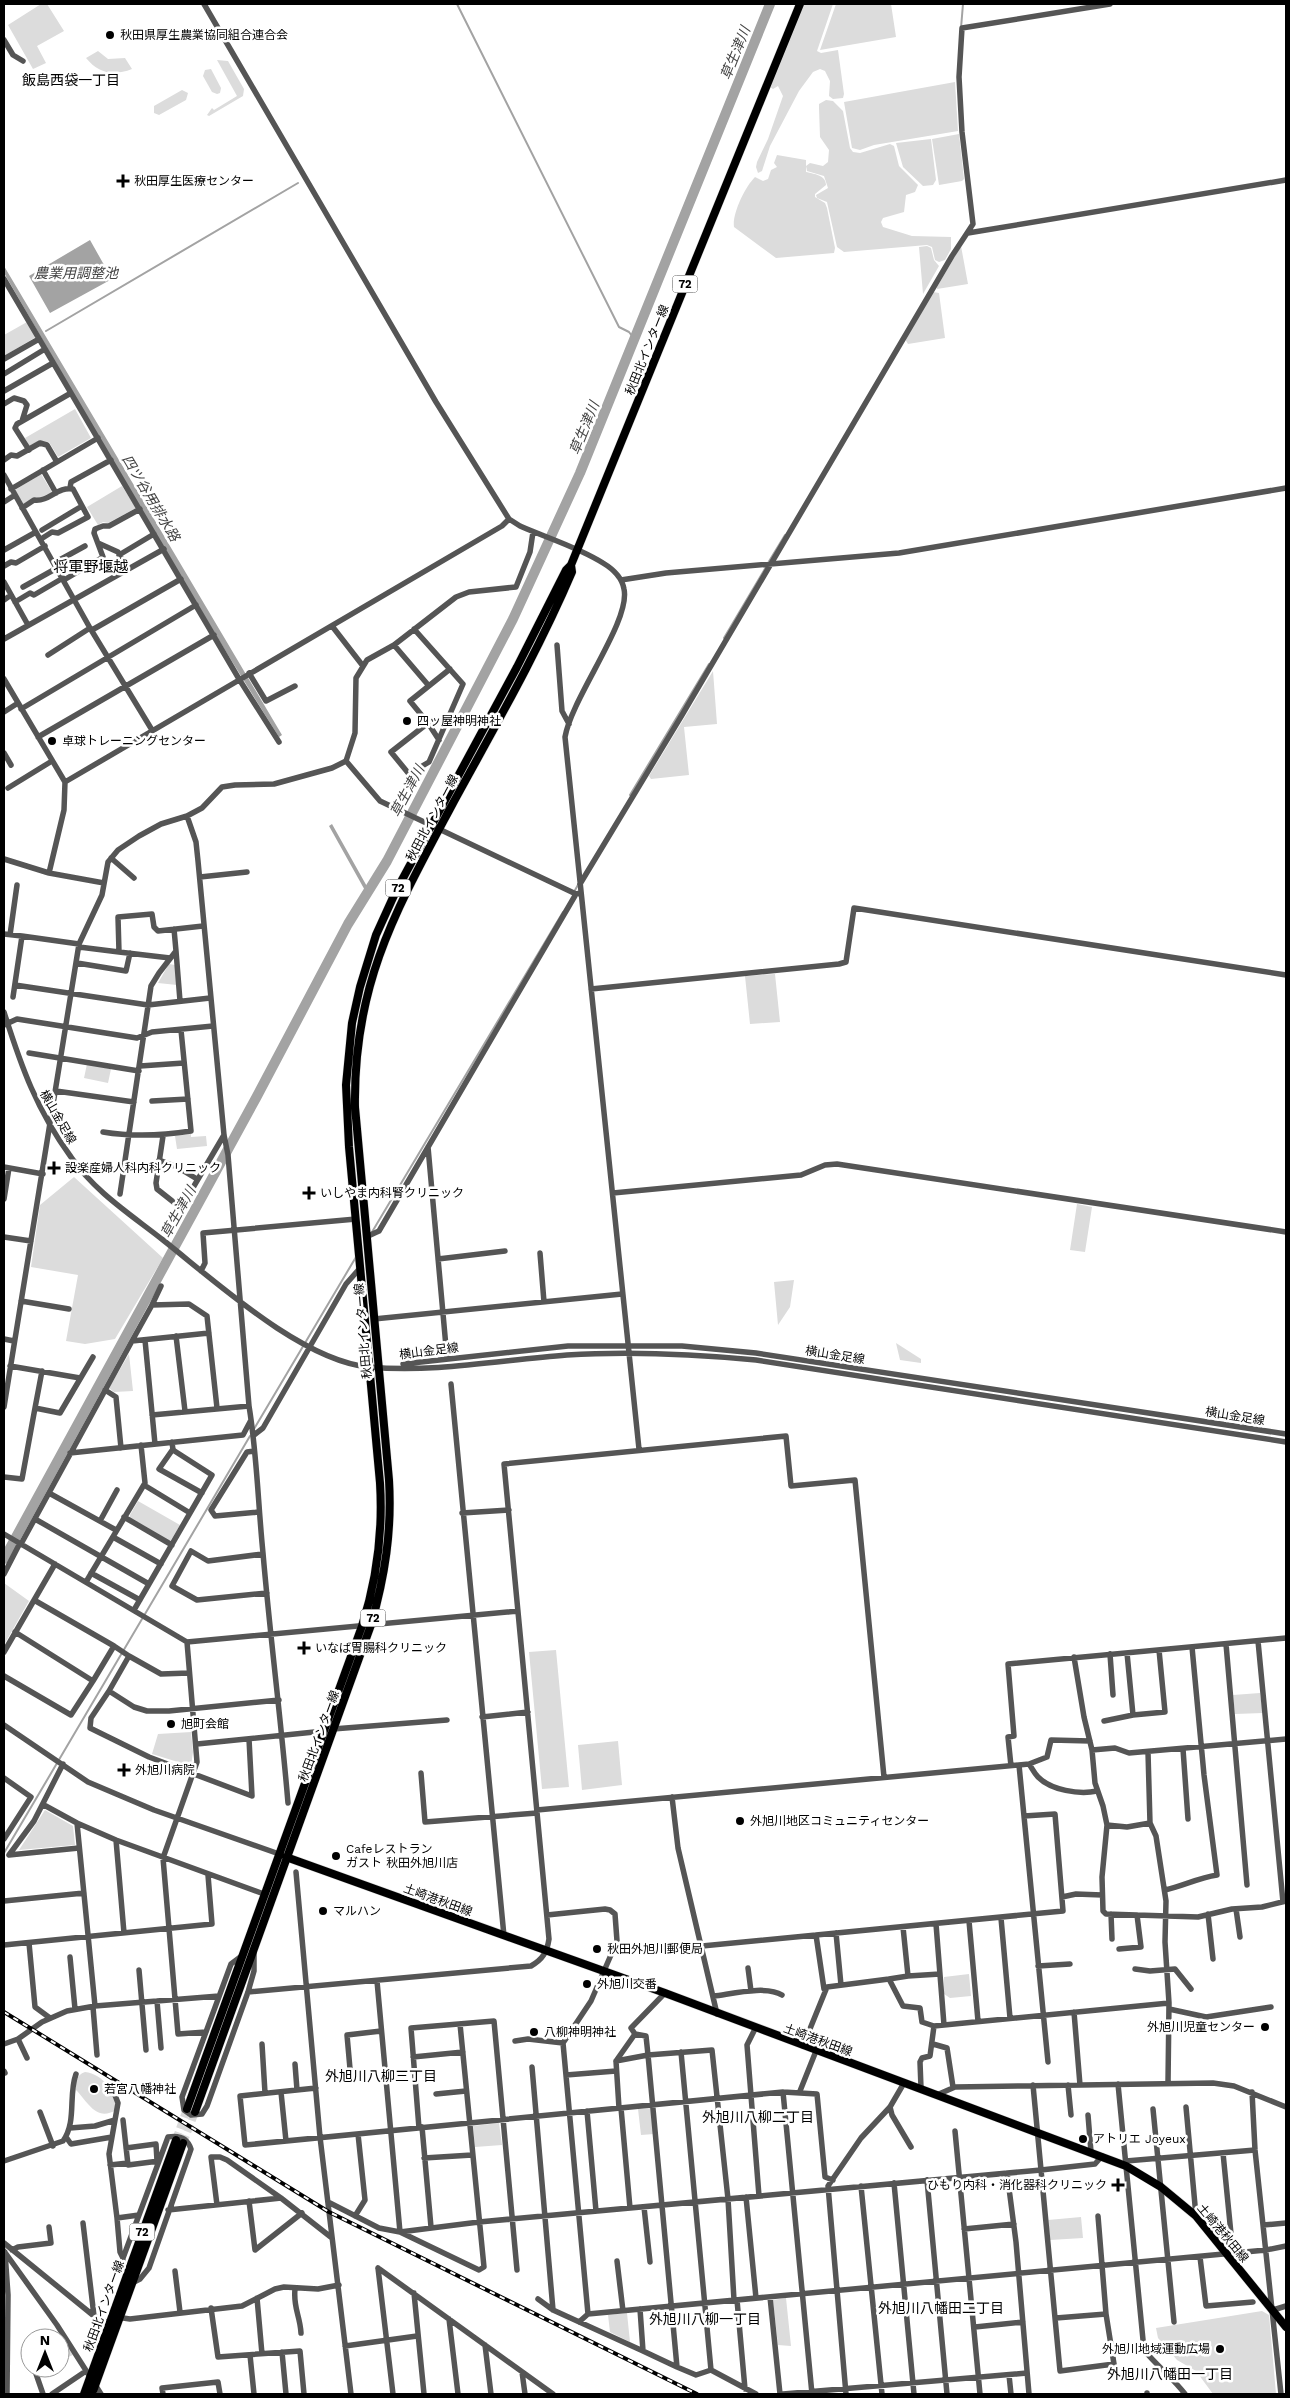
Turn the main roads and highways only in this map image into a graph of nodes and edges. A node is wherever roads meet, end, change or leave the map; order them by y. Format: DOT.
graph roads {
  1 [pos="800,4"];
  2 [pos="572,565"];
  3 [pos="374,1367"];
  4 [pos="282,1856"];
  5 [pos="116,2317"];
  6 [pos="113,2326"];
  7 [pos="1286,2327"];
  8 [pos="84,2394"];
  9 [pos="92,2394"];
  1 -- 2 [label="main road, 秋田北インター線 / 72"];
  2 -- 3 [label="main road, 秋田北インター線 / 72"];
  2 -- 3 [label="main road, 秋田北インター線 / 72"];
  3 -- 4 [label="main road, 秋田北インター線 / 72"];
  3 -- 4 [label="main road, 秋田北インター線 / 72"];
  4 -- 4 [label="main road, 秋田北インター線 / 72"];
  4 -- 7 [label="main road, 土崎港秋田線"];
  5 -- 5 [label="main road, 秋田北インター線 / 72"];
  5 -- 6 [label="main road, 秋田北インター線 / 72"];
  6 -- 8 [label="main road, 秋田北インター線 / 72"];
  6 -- 9 [label="main road, 秋田北インター線 / 72"];
}
